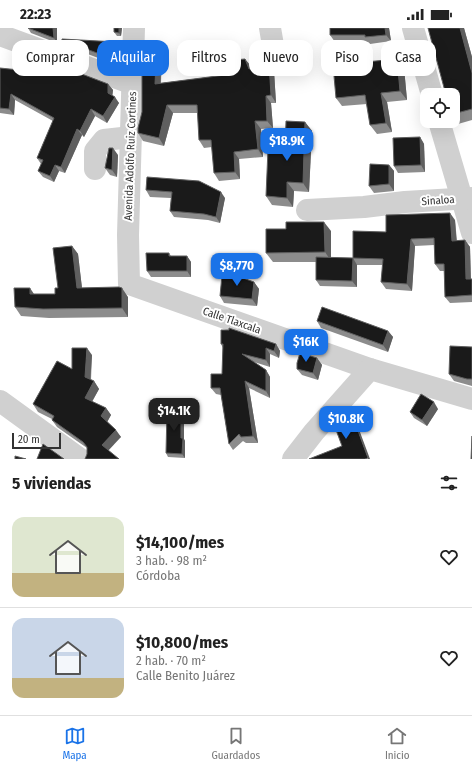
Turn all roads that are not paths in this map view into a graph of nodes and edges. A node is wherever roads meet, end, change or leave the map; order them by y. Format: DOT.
graph roads {
  1 [pos="134,28"];
  2 [pos="270,28"];
  3 [pos="413,28"];
  4 [pos="0,35"];
  5 [pos="272,40"];
  6 [pos="132,84"];
  7 [pos="430,88"];
  8 [pos="442,128"];
  9 [pos="131,137"];
  10 [pos="95,169"];
  11 [pos="467,198"];
  12 [pos="307,210"];
  13 [pos="472,233"];
  14 [pos="129,284"];
  15 [pos="370,369"];
  16 [pos="472,399"];
  17 [pos="0,402"];
  18 [pos="80,459"];
  19 [pos="293,459"];
  1 -- 6 [label="street, Avenida Adolfo Ruiz Cortines"];
  2 -- 5 [label="street"];
  3 -- 7 [label="street"];
  4 -- 6 [label="street"];
  6 -- 9 [label="street, Avenida Adolfo Ruiz Cortines"];
  8 -- 11 [label="street"];
  9 -- 10 [label="street"];
  9 -- 14 [label="street, Avenida Adolfo Ruiz Cortines"];
  11 -- 12 [label="street, Sinaloa"];
  11 -- 13 [label="street"];
  14 -- 15 [label="street, Calle Tlaxcala"];
  15 -- 16 [label="street, Calle Tlaxcala"];
  15 -- 19 [label="street"];
  17 -- 18 [label="street"];
}
